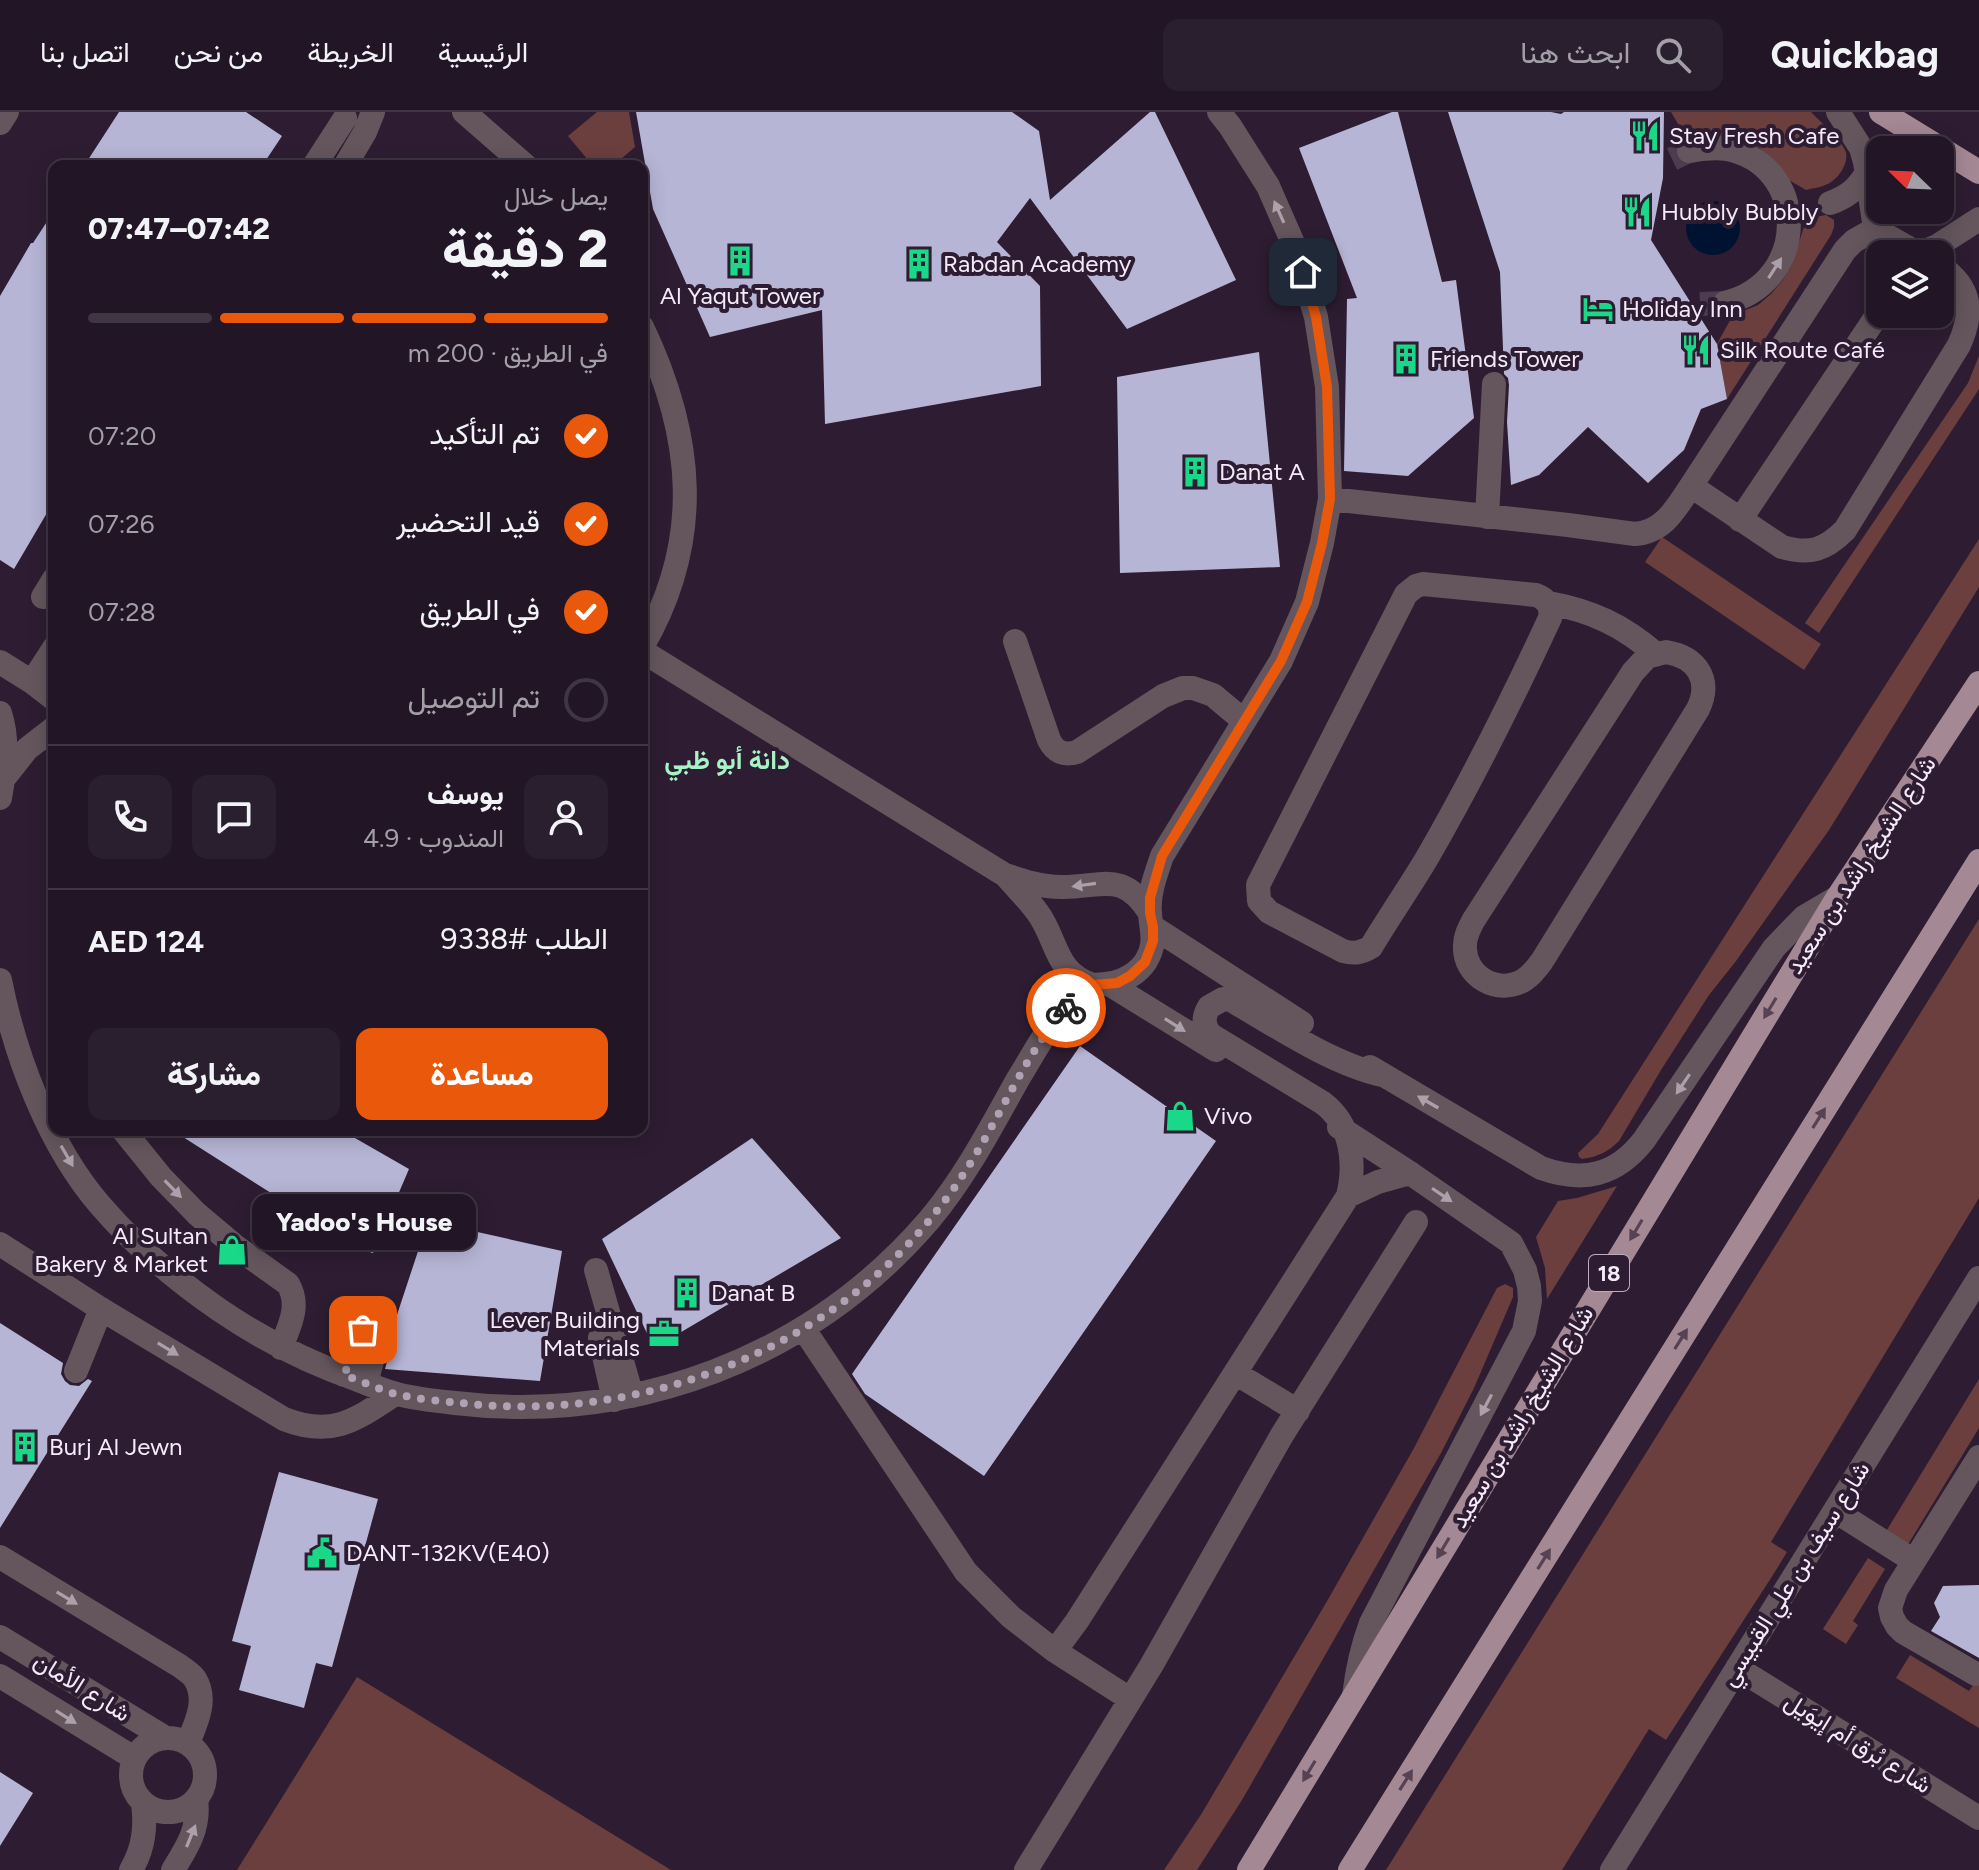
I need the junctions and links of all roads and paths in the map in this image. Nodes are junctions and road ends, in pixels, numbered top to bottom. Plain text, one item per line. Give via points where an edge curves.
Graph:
1 (7, 112) edge
2 (1219, 112) edge
3 (1838, 112) edge
4 (1881, 112) edge
5 (466, 113) edge
6 (354, 118) edge
7 (0, 123) edge
8 (1689, 151) tunnel mouth
9 (319, 160) edge
10 (346, 160) edge
11 (519, 160) edge
12 (1979, 172) edge
13 (1866, 174) joint
14 (1866, 218) edge
15 (1979, 219) edge
16 (1874, 225) joint
17 (1897, 240) edge
18 (1947, 240) edge
19 (1954, 277) edge
20 (1725, 303) tunnel mouth
21 (1869, 328) edge
22 (648, 343) edge
23 (1494, 384) dead end
24 (1691, 486) junction
25 (1330, 499) junction
26 (1487, 517) junction
27 (1740, 520) junction
28 (1549, 603) junction
29 (648, 636) edge
30 (1015, 641) dead end
31 (648, 653) edge
32 (1656, 654) junction
33 (48, 657) edge
34 (0, 662) edge
35 (32, 682) junction
36 (1979, 683) edge
37 (48, 694) edge
38 (0, 713) edge
39 (1244, 721) junction
40 (48, 733) edge
41 (2, 788) edge
42 (1979, 861) edge
43 (1005, 875) junction
44 (1838, 897) junction
45 (1151, 920) junction
46 (0, 980) edge
47 (1101, 984) junction
48 (9, 1056) edge
49 (1382, 1075) junction
50 (48, 1117) edge
51 (1344, 1130) junction
52 (57, 1136) edge
53 (132, 1136) edge
54 (1410, 1173) junction
55 (1348, 1196) junction
56 (1416, 1222) dead end
57 (0, 1244) edge
58 (591, 1274) dead end
59 (1979, 1280) edge
60 (101, 1309) junction
61 (803, 1328) junction
62 (371, 1334) dead end
63 (281, 1348) junction
64 (76, 1371) dead end
65 (1235, 1373) junction
66 (355, 1379) junction
67 (395, 1394) junction
68 (623, 1398) junction
69 (1298, 1411) junction
70 (1979, 1457) edge
71 (1835, 1511) junction
72 (0, 1557) edge
73 (1914, 1561) junction
74 (0, 1637) edge
75 (1055, 1651) junction
76 (1737, 1668) junction
77 (1976, 1674) dead end
78 (0, 1676) edge
79 (1354, 1696) junction
80 (1130, 1699) junction
81 (164, 1737) junction
82 (188, 1743) junction
83 (134, 1758) junction
84 (196, 1799) junction
85 (143, 1803) junction
86 (1979, 1818) edge
87 (131, 1870) edge
88 (173, 1870) edge
89 (1026, 1870) edge
90 (1249, 1870) edge
91 (1350, 1870) edge
92 (1612, 1870) edge

1 - 7 street
25 -> 2 street via 1327,387 1316,317 1296,250 1268,186
3 - 13 street via 1861,148
4 - 12 main road
5 - 11 street
6 - 9 street
6 - 10 street
20 -> 8 street via 1749,295 1776,269 1787,246 1788,209 1771,175 1746,156 1728,149
13 - 14 street via 1855,189 1830,203
15 - 18 street
16 - 17 street
16 - 24 street via 1845,250
19 - 27 street via 1968,308 1967,328 1845,530 1817,550 1799,552
21 - 27 street
22 - 29 street via 678,422 685,486 675,566
23 - 26 street
24 - 26 street via 1665,523 1646,534
24 - 27 street
25 - 26 street
25 - 39 street via 1307,602 1281,661
28 - 28 street via 1550,618 1477,769 1371,947 1343,951 1263,907 1257,893 1261,878 1406,594 1423,584 1536,595
28 - 32 street via 1593,613
30 - 39 street via 1057,751 1077,752 1183,688 1213,695
31 - 43 street
32 - 32 street via 1633,672 1467,932 1471,968 1489,984 1514,985 1534,971 1698,709 1703,690 1693,663 1675,653
33 - 35 street
34 - 35 street
35 - 37 street
36 - 44 main road, شارع الشيخ راشد بن سعيد / 18
38 - 41 street via 6,742
39 - 45 street via 1162,856
40 - 41 street via 27,749
91 -> 42 main road
45 -> 43 street via 1142,901 1118,885 1048,886
43 - 47 street via 1036,910 1065,967 1082,981
44 -> 49 street via 1804,917 1774,948 1636,1151 1613,1168 1587,1176 1541,1168
44 -> 79 main road, شارع الشيخ راشد بن سعيد / 18
45 - 47 street via 1153,941 1145,962 1117,983
45 - 49 street
46 - 48 street
47 -> 51 street
47 - 61 street via 1077,995 1053,1023 964,1173 930,1218 892,1260
48 - 50 street
49 - 51 street via 1340,1061 1231,1000 1209,1007 1204,1021 1211,1035 1323,1103
51 - 54 street
51 - 55 street via 1352,1162
52 -> 63 street via 97,1202 128,1236 202,1297
53 -> 63 street via 197,1214 288,1284 294,1310
54 - 55 street
54 -> 79 street via 1511,1243 1529,1286 1529,1316 1371,1623
55 - 65 street
56 - 69 street
57 - 60 street
58 - 68 street
59 - 71 street, شارع سيف بن علي القبيسي
60 - 64 street
60 -> 67 street via 297,1424 338,1426
61 - 68 street via 723,1368
61 - 75 street via 966,1572
62 - 66 street
63 - 66 street
65 - 69 street
65 - 75 street
66 - 67 street
67 - 68 street via 489,1407
69 - 80 street
70 - 73 street
71 - 73 street
71 - 76 street, شارع سيف بن علي القبيسي
72 -> 82 street via 194,1678 202,1696
73 - 77 street via 1893,1598 1892,1617 1903,1632
74 - 81 street, شارع الأمان
75 - 80 street
76 - 86 street, شارع بُرق أم إيوَيل
76 - 92 street, شارع سيف بن علي القبيسي
78 -> 83 street, شارع الأمان
79 -> 90 main road, شارع الشيخ راشد بن سعيد / 18
80 - 89 street
81 - 82 street
81 - 83 street via 141,1748
82 - 84 street via 205,1775
83 - 85 street via 131,1782
84 - 85 street via 165,1812
88 -> 84 street via 197,1824
85 - 87 street via 143,1841

